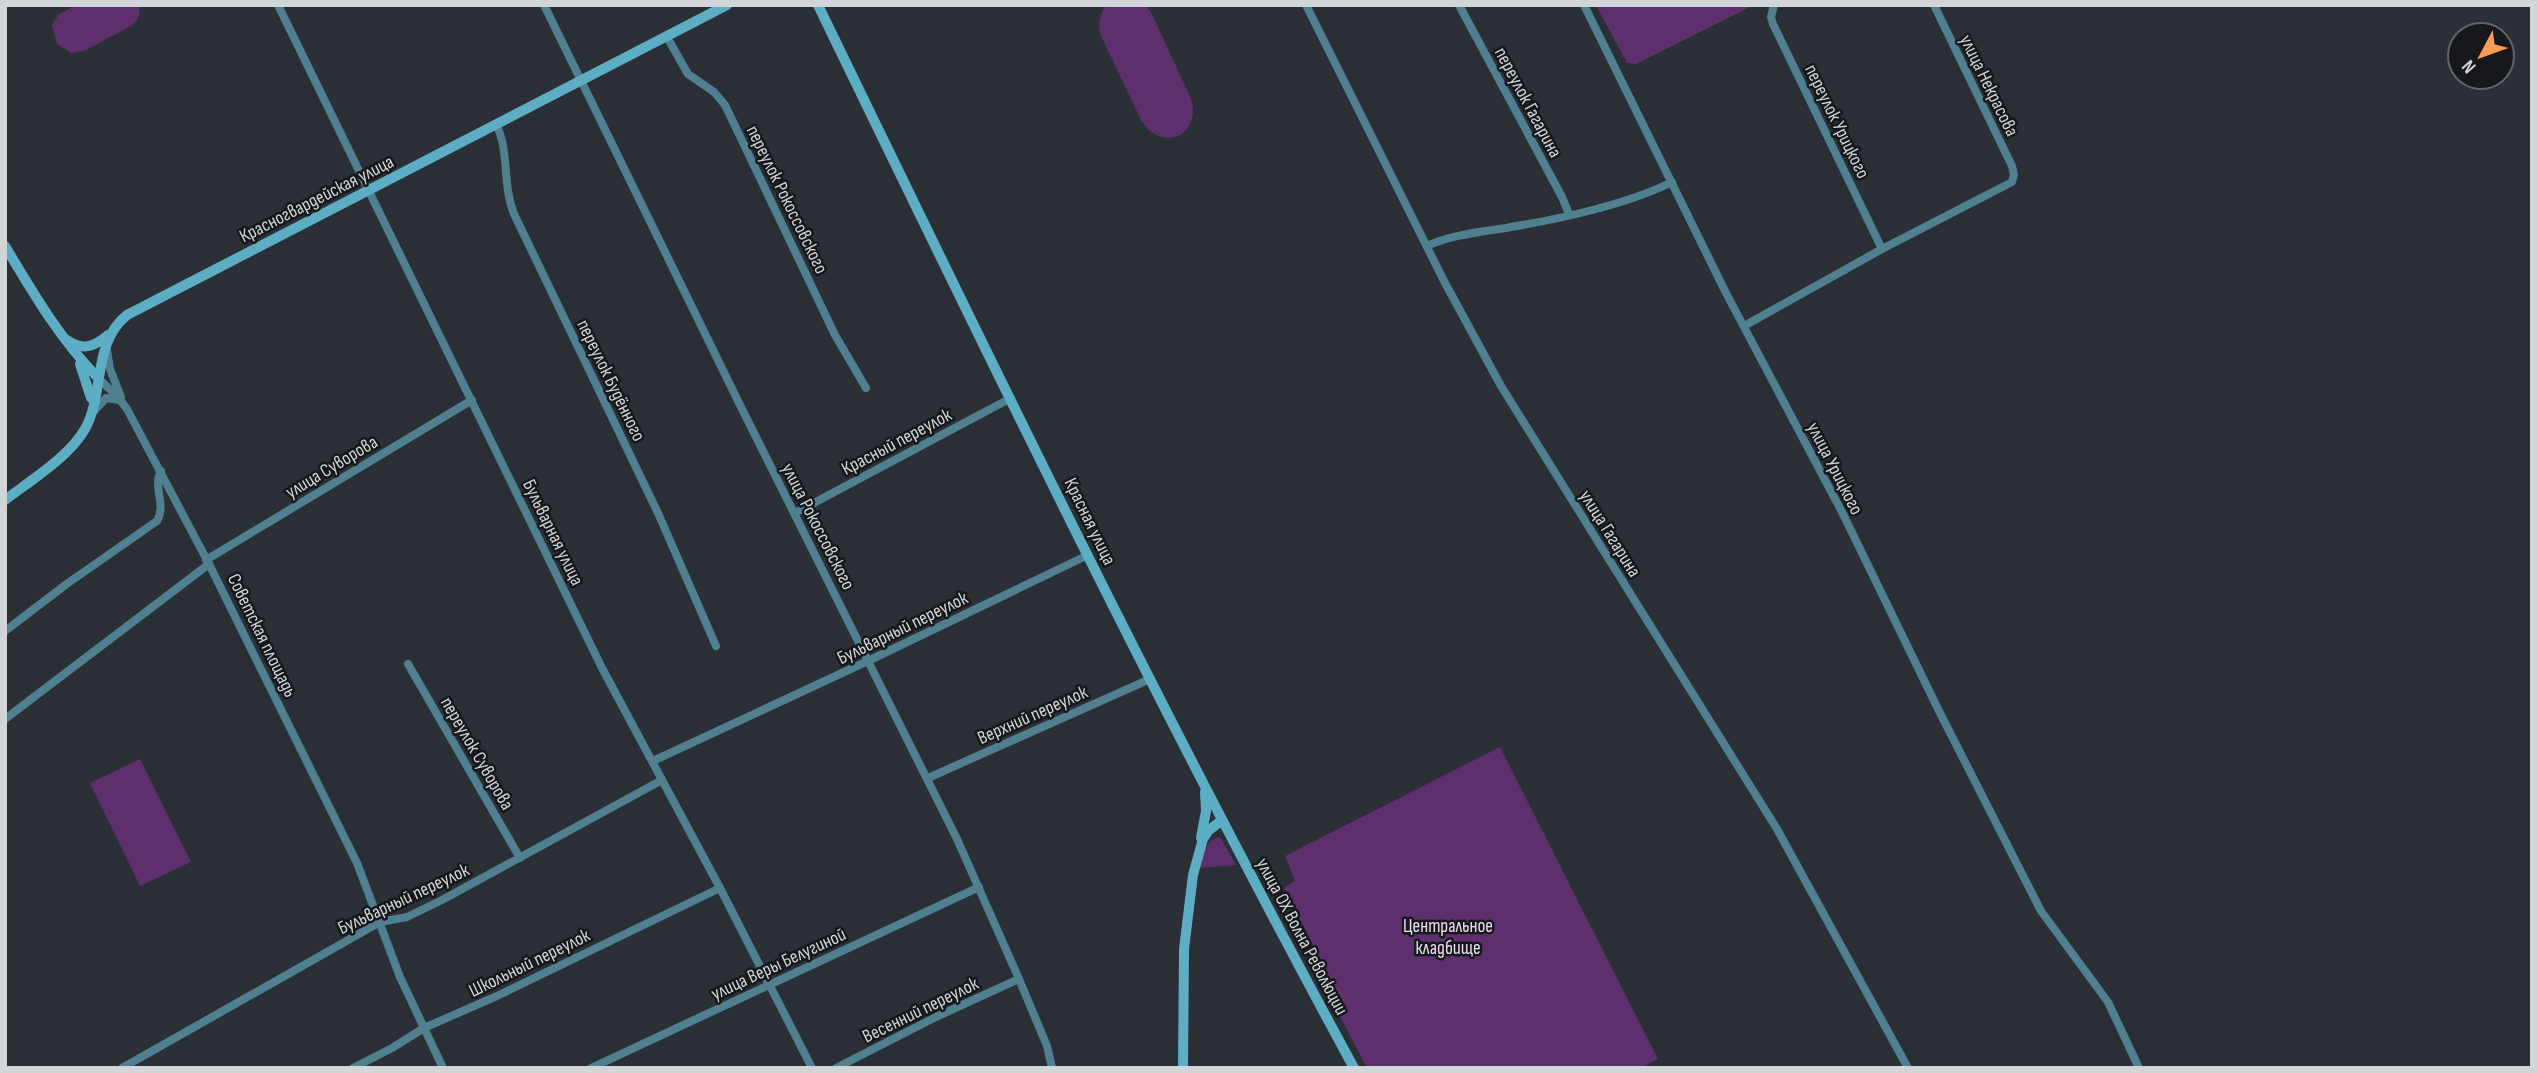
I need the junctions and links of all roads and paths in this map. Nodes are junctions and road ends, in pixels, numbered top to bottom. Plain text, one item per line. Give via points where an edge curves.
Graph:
1 (278, 5) edge
2 (544, 5) edge
3 (727, 5) edge
4 (818, 5) edge
5 (1306, 5) edge
6 (1459, 5) edge
7 (1584, 5) edge
8 (1774, 5) edge
9 (1934, 5) edge
10 (667, 37) junction
11 (582, 81) junction
12 (496, 124) junction
13 (1672, 182) junction
14 (368, 191) junction
15 (1569, 214) junction
16 (5, 246) edge
17 (1427, 246) junction
18 (1882, 249) junction
19 (1744, 326) junction
20 (112, 330) junction
21 (57, 331) junction
22 (107, 341) junction
23 (71, 349) junction
24 (98, 378) junction
25 (866, 388) dead end
26 (1011, 398) junction
27 (472, 400) junction
28 (125, 405) junction
29 (90, 419) junction
30 (161, 471) junction
31 (5, 500) edge
32 (795, 513) junction
33 (1088, 555) junction
34 (208, 562) junction
35 (5, 631) edge
36 (716, 646) dead end
37 (870, 660) junction
38 (408, 664) dead end
39 (1150, 679) junction
40 (5, 719) edge
41 (653, 761) junction
42 (928, 778) junction
43 (662, 780) junction
44 (1204, 785) junction
45 (1222, 820) junction
46 (1198, 852) junction
47 (520, 858) junction
48 (979, 887) junction
49 (720, 888) junction
50 (380, 922) junction
51 (1019, 979) junction
52 (770, 984) junction
53 (424, 1028) junction
54 (122, 1068) edge
55 (353, 1068) edge
56 (443, 1068) edge
57 (591, 1068) edge
58 (812, 1068) edge
59 (836, 1068) edge
60 (1052, 1068) edge
61 (1183, 1068) edge
62 (1354, 1068) edge
63 (1908, 1068) edge
64 (2140, 1068) edge

1 - 14 street, Бульварная улица
2 - 11 street, улица Рокоссовского
3 - 10 main road, Красногвардейская улица
4 - 26 main road, Красная улица
5 - 17 street, улица Гагарина
6 - 15 street, переулок Гагарина
7 - 13 street, улица Урицкого
8 - 18 street, переулок Урицкого via 1773,24
9 - 18 street, улица Некрасова via 2012,166 2014,179
10 - 11 main road, Красногвардейская улица
10 - 25 street, переулок Рокоссовского via 688,74 725,105 835,335
11 - 12 main road, Красногвардейская улица
11 - 32 street, улица Рокоссовского
12 - 14 main road, Красногвардейская улица
12 - 36 street, переулок Будённого via 506,192 514,214 658,513
13 - 15 street via 1646,194
13 - 19 street, улица Урицкого
14 - 20 main road, Красногвардейская улица via 134,311
14 - 27 street, Бульварная улица
15 - 17 street via 1446,238
16 - 21 main road, Советская площадь
17 - 63 street, улица Гагарина via 1520,418 1777,829
18 - 19 street
19 - 64 street, улица Урицкого via 2041,911 2108,1002
20 - 21 main road via 96,344 83,347 73,345
20 - 22 main road, Красногвардейская улица
21 - 23 main road, Советская площадь
22 - 24 main road, Красногвардейская улица
22 - 28 street via 110,369
23 - 24 main road, Советская площадь
23 - 29 main road via 89,387
24 - 28 street, Советская площадь
24 - 29 main road, Красногвардейская улица
26 - 32 street, Красный переулок
26 - 33 main road, Красная улица
27 - 34 street, улица Суворова
27 - 41 street, Бульварная улица via 602,668
28 - 29 street via 114,397 106,398
28 - 30 street, Советская площадь
29 - 31 main road, Красногвардейская улица via 65,452
30 - 34 street, Советская площадь
30 - 35 street via 157,521
32 - 37 street, улица Рокоссовского
33 - 37 street, Бульварный переулок
33 - 39 main road, Красная улица
34 - 40 street, улица Суворова
34 - 50 street, Советская площадь via 356,863
37 - 41 street, Бульварный переулок
37 - 42 street, улица Рокоссовского
38 - 47 street, переулок Суворова
39 - 42 street, Верхний переулок
39 - 44 main road, Красная улица
41 - 43 street, Бульварная улица
42 - 48 street, улица Рокоссовского
43 - 47 street, Бульварный переулок
43 - 49 street, Бульварная улица
44 - 45 main road, Красная улица
44 - 46 main road via 1206,811
45 - 46 main road via 1205,834
45 - 62 main road, улица ОХ Волна Революции
46 - 61 main road via 1184,949
47 - 50 street, Бульварный переулок via 407,917
48 - 51 street, улица Рокоссовского
48 - 52 street, улица Веры Белугиной
49 - 52 street, Бульварная улица
49 - 53 street, Школьный переулок
50 - 53 street, Советская площадь
50 - 54 street, Бульварный переулок
51 - 59 street, Весенний переулок
51 - 60 street, улица Рокоссовского
52 - 57 street, улица Веры Белугиной
52 - 58 street, Бульварная улица
53 - 55 street, Школьный переулок
53 - 56 street, Советская площадь

